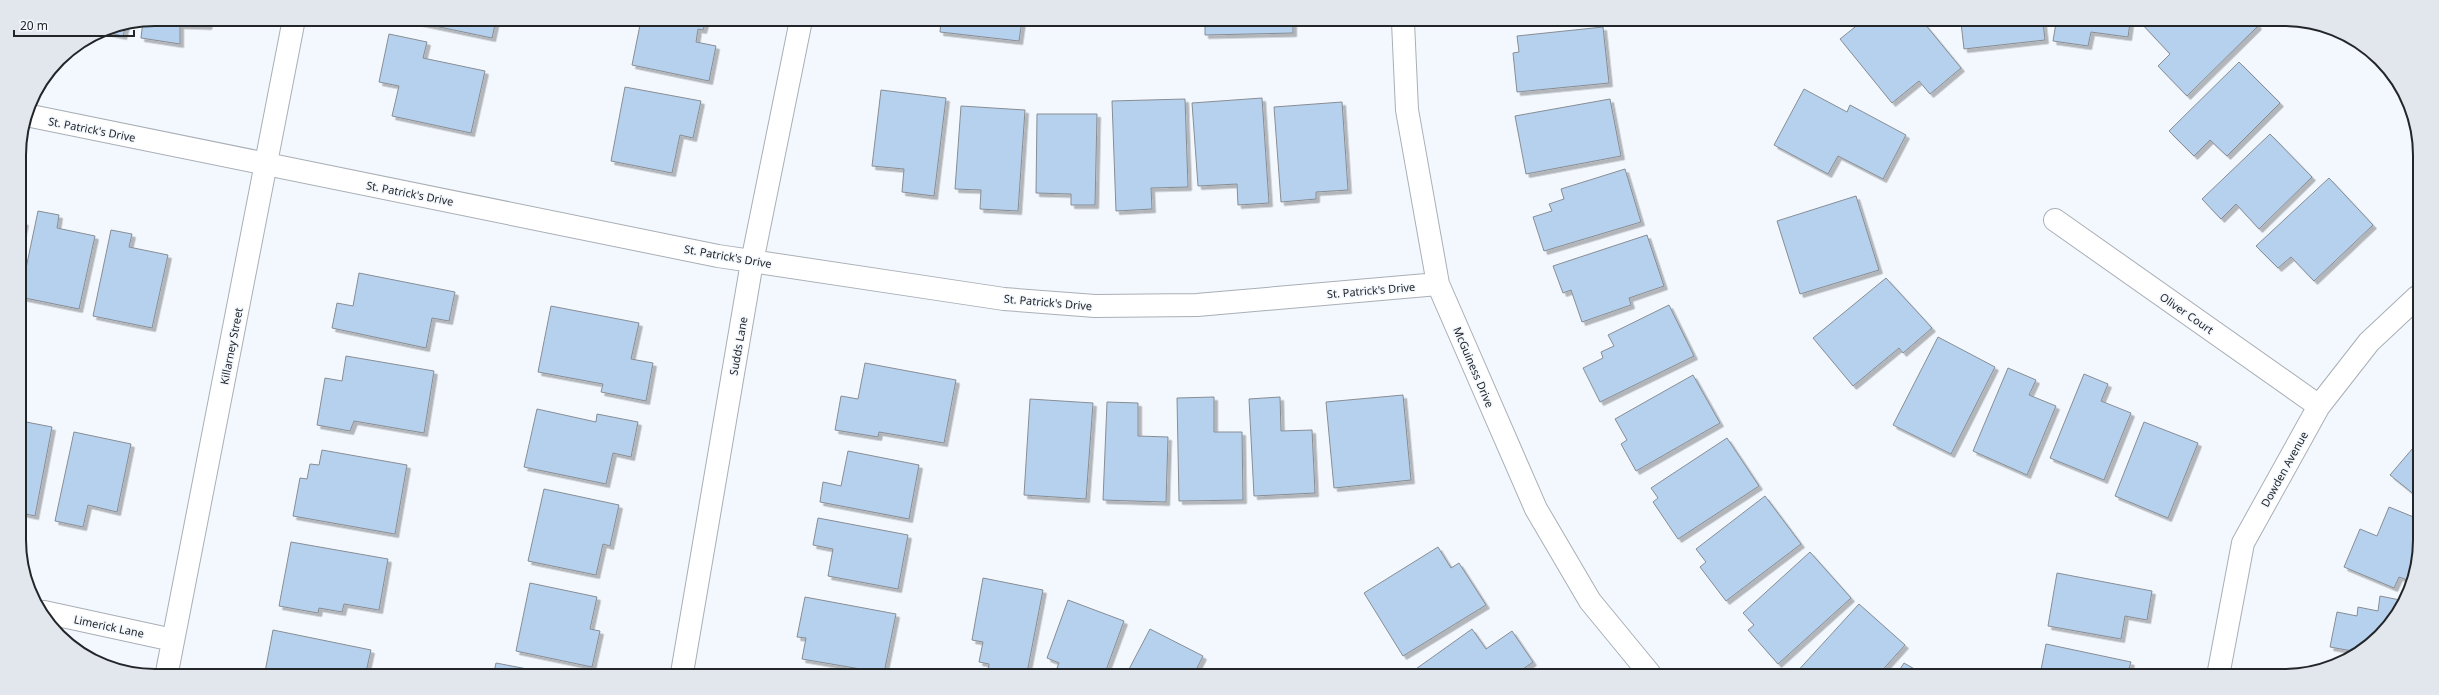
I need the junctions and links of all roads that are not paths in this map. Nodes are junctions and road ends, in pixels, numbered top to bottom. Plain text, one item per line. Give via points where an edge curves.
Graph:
1 (293, 26) edge
2 (800, 26) edge
3 (1403, 26) edge
4 (32, 116) edge
5 (267, 164) junction
6 (2055, 220) dead end
7 (752, 262) junction
8 (1438, 284) junction
9 (2413, 301) edge
10 (2319, 406) junction
11 (49, 613) edge
12 (173, 640) junction
13 (168, 669) edge
14 (683, 669) edge
15 (1646, 669) edge
16 (2219, 669) edge

1 - 5 street, Killarney Street
2 - 7 street, Sudds Lane
3 - 8 street, McGuiness Drive via 1407,110
4 - 5 street, St. Patrick's Drive
5 - 7 street, St. Patrick's Drive
5 - 12 street, Killarney Street
6 - 10 street, Oliver Court
7 - 8 street, St. Patrick's Drive via 1004,299 1095,306 1197,305
7 - 14 street, Sudds Lane
8 - 15 street, McGuiness Drive via 1536,509 1590,601
9 - 10 street, Dowden Avenue via 2369,342
10 - 16 street, Dowden Avenue via 2243,543
11 - 12 street, Limerick Lane
12 - 13 street, Killarney Street

